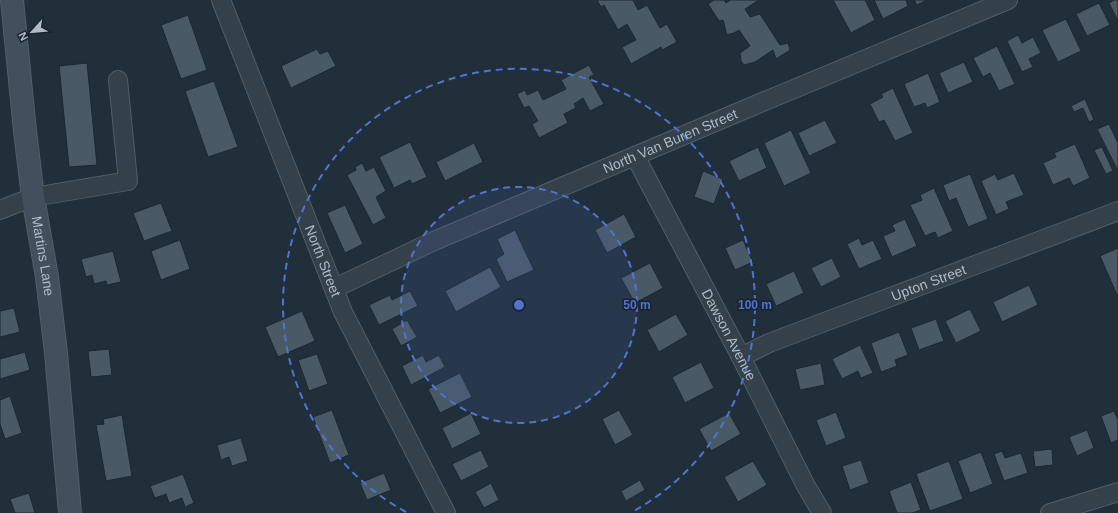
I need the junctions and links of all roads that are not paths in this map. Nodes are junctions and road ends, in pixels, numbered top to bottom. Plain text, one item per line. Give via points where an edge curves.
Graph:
1 (12, 0) edge
2 (221, 0) edge
3 (1008, 0) edge
4 (118, 80) dead end
5 (635, 156) junction
6 (33, 197) junction
7 (0, 210) edge
8 (1118, 211) edge
9 (335, 288) junction
10 (741, 357) junction
11 (1118, 492) edge
12 (70, 513) edge
13 (446, 513) edge
14 (822, 513) edge
15 (1050, 513) edge

1 - 6 street, Martins Lane
2 - 9 street, North Street
3 - 5 street, North Van Buren Street
4 - 6 street via 128,181
5 - 9 street, North Van Buren Street via 434,241
5 - 10 street, Dawson Avenue
6 - 7 street
6 - 12 street, Martins Lane via 47,277 56,353
8 - 10 street, Upton Street via 776,340
9 - 13 street, North Street via 344,312
10 - 14 street, Dawson Avenue
11 - 15 street

